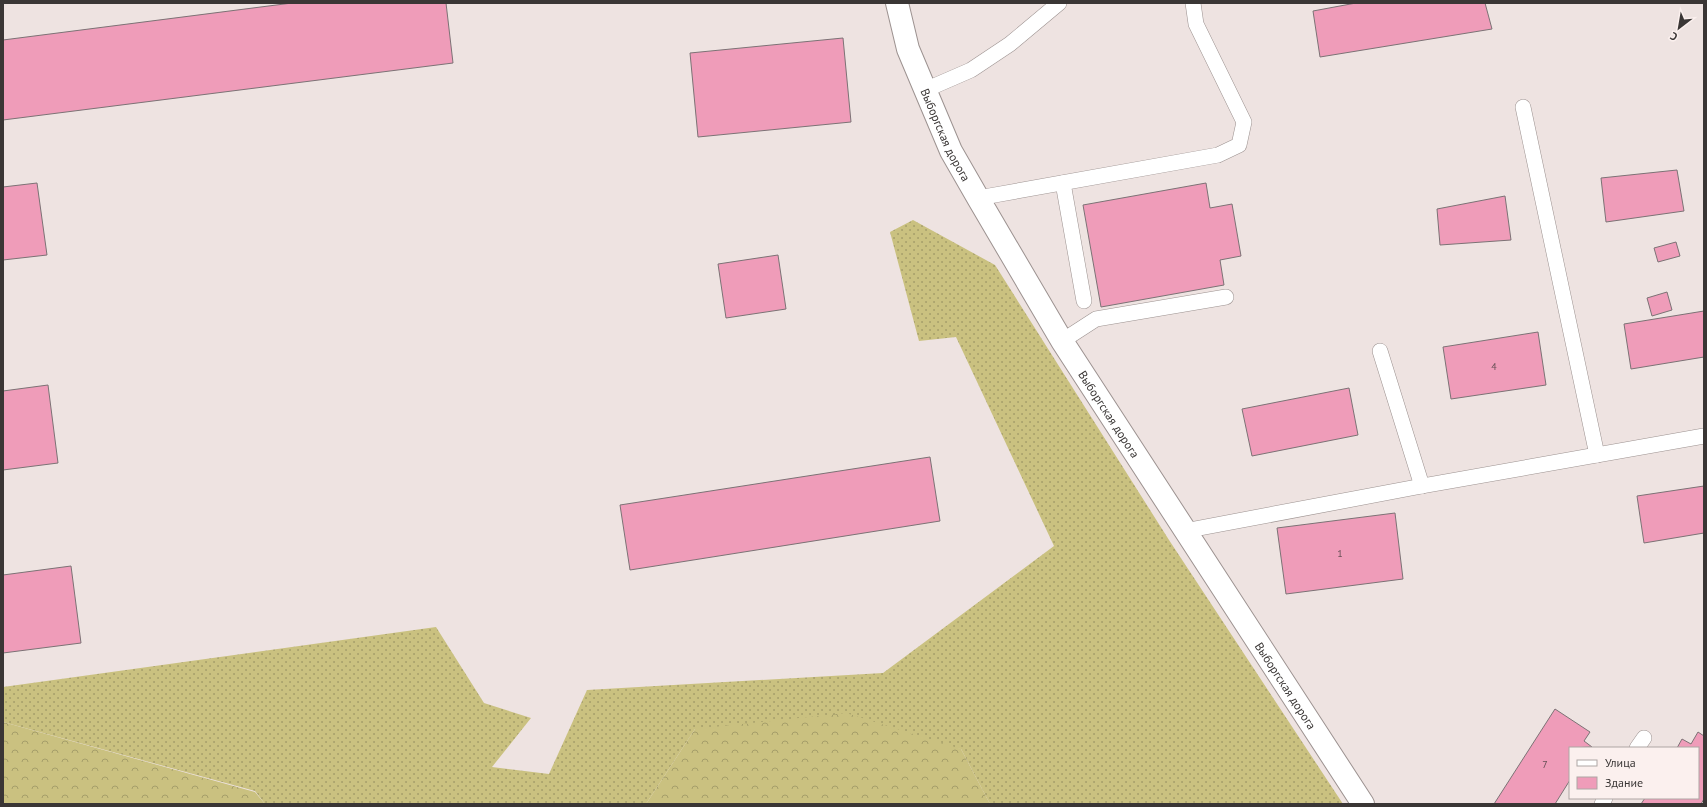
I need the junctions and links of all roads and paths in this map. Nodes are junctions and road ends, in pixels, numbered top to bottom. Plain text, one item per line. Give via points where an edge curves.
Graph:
1 (897, 3) edge
2 (1058, 3) edge
3 (1193, 3) edge
4 (925, 90) junction
5 (1523, 107) dead end
6 (1063, 183) junction
7 (978, 198) junction
8 (1226, 297) dead end
9 (1084, 301) dead end
10 (1062, 341) junction
11 (1380, 351) dead end
12 (1704, 436) edge
13 (1597, 455) junction
14 (1422, 486) junction
15 (1184, 531) junction
16 (1363, 804) edge

1 - 4 street, Выборгская дорога via 908,49
2 - 4 lane via 1010,44 971,70
3 - 6 lane via 1196,24 1244,122 1240,145 1218,156
4 - 7 street, Выборгская дорога via 951,151
5 - 13 lane
6 - 7 lane
6 - 9 lane
7 - 10 street, Выборгская дорога
8 - 10 lane via 1096,320
10 - 15 street, Выборгская дорога
11 - 14 lane
12 - 13 lane
13 - 14 lane
14 - 15 lane
15 - 16 street, Выборгская дорога

